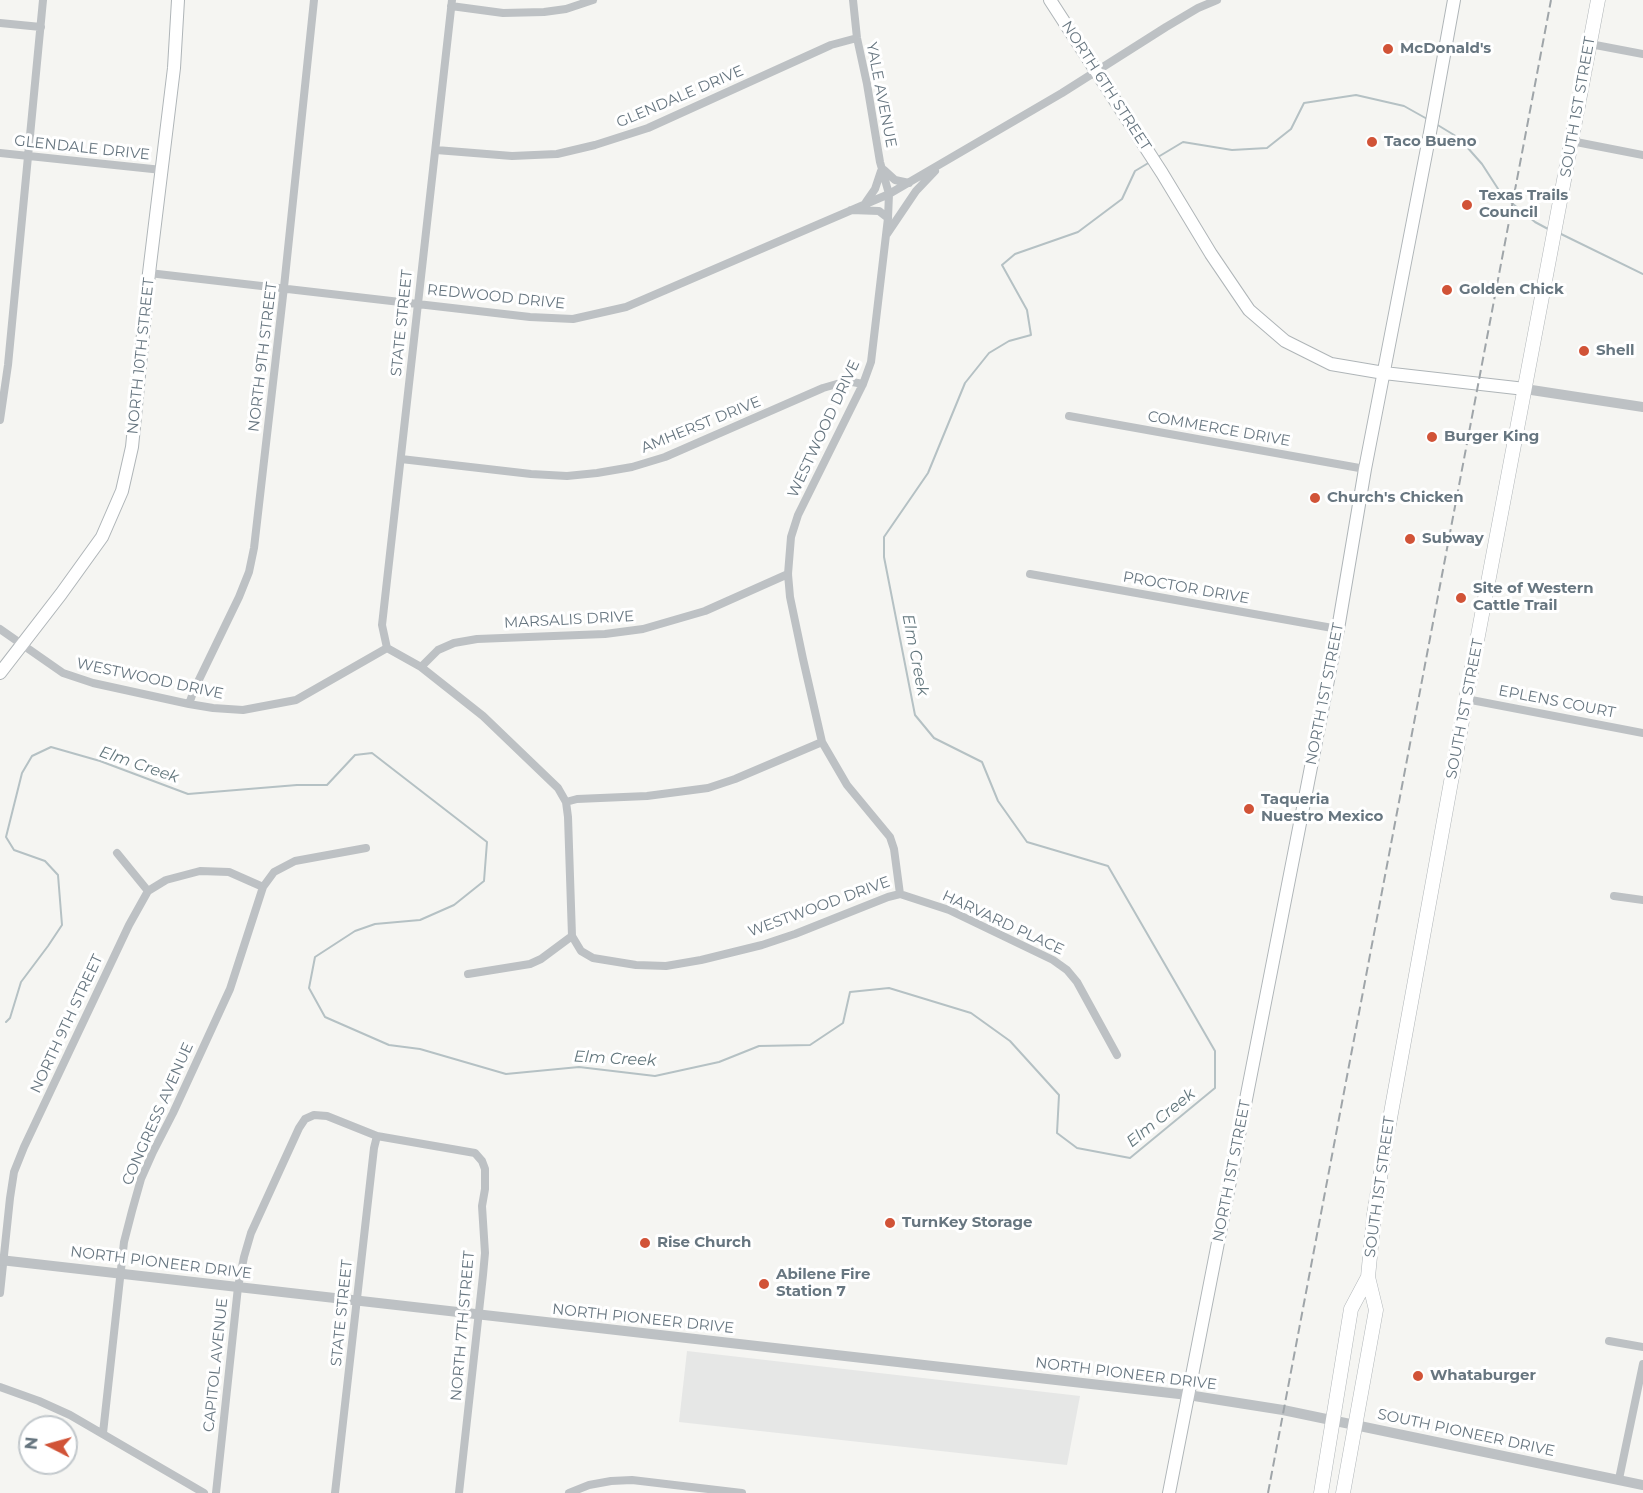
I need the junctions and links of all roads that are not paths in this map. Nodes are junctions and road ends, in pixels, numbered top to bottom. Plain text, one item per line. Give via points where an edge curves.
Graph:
1 (43, 0) edge
2 (178, 0) edge
3 (314, 0) edge
4 (593, 0) edge
5 (853, 0) edge
6 (1050, 0) edge
7 (1217, 0) edge
8 (1454, 0) edge
9 (1598, 0) edge
10 (451, 3) edge
11 (0, 23) edge
12 (41, 27) junction
13 (857, 38) junction
14 (1590, 44) junction
15 (1643, 54) edge
16 (1097, 70) junction
17 (1571, 141) junction
18 (436, 150) junction
19 (0, 153) edge
20 (1643, 155) edge
21 (28, 156) junction
22 (944, 162) junction
23 (881, 167) junction
24 (162, 170) junction
25 (909, 183) junction
26 (889, 194) junction
27 (864, 203) junction
28 (848, 210) junction
29 (888, 218) junction
30 (885, 237) junction
31 (149, 273) junction
32 (285, 287) junction
33 (417, 303) junction
34 (1384, 373) junction
35 (863, 384) junction
36 (1525, 389) junction
37 (1643, 407) edge
38 (1069, 416) dead end
39 (0, 420) edge
40 (401, 459) junction
41 (1365, 469) junction
42 (1030, 573) dead end
43 (788, 574) junction
44 (0, 629) edge
45 (1338, 629) junction
46 (22, 645) junction
47 (387, 648) junction
48 (421, 667) junction
49 (0, 674) edge
50 (1466, 699) junction
51 (189, 704) junction
52 (1643, 733) edge
53 (822, 742) junction
54 (566, 802) junction
55 (366, 848) dead end
56 (117, 853) dead end
57 (263, 887) junction
58 (148, 891) junction
59 (900, 894) junction
60 (1614, 896) dead end
61 (1643, 900) edge
62 (572, 936) junction
63 (468, 974) dead end
64 (1117, 1055) dead end
65 (377, 1136) junction
66 (2, 1260) edge
67 (120, 1274) junction
68 (1368, 1277) junction
69 (238, 1287) junction
70 (0, 1293) edge
71 (357, 1301) junction
72 (480, 1315) junction
73 (1609, 1341) dead end
74 (1643, 1347) edge
75 (1643, 1364) edge
76 (0, 1387) edge
77 (1188, 1395) junction
78 (1283, 1410) joint
79 (1334, 1420) junction
80 (1356, 1425) junction
81 (103, 1433) junction
82 (1619, 1479) junction
83 (1643, 1485) edge
84 (204, 1493) edge
85 (216, 1493) edge
86 (335, 1493) edge
87 (459, 1493) edge
88 (569, 1493) edge
89 (742, 1493) edge
90 (1169, 1493) edge
91 (1321, 1493) edge
92 (1343, 1493) edge

1 - 12 street
2 - 24 main road, NORTH 10TH STREET
3 - 32 street, NORTH 9TH STREET
4 - 10 street via 566,9 503,13
5 - 13 street, YALE AVENUE
6 - 16 main road, NORTH 6TH STREET
7 - 16 street
8 - 34 main road, NORTH 1ST STREET
9 - 14 main road, SOUTH 1ST STREET
10 - 18 street, STATE STREET
11 - 12 street
12 - 21 street
13 - 18 street, GLENDALE DRIVE via 831,45 648,128 596,145 557,154 512,156
13 - 23 street, YALE AVENUE
14 - 15 street
14 - 17 main road, SOUTH 1ST STREET
16 - 22 street
16 - 34 main road, NORTH 6TH STREET via 1249,310 1285,341 1331,364
17 - 20 street
17 - 36 main road, SOUTH 1ST STREET
18 - 33 street, STATE STREET
19 - 21 street, GLENDALE DRIVE
21 - 24 street, GLENDALE DRIVE
21 - 39 street
22 - 25 street
22 - 30 street via 916,190
23 - 25 street via 895,180
23 - 26 street, YALE AVENUE
23 - 27 street via 875,189
24 - 31 main road, NORTH 10TH STREET
25 - 26 street
26 - 27 street, REDWOOD DRIVE
26 - 29 street, WESTWOOD DRIVE
27 - 28 street, REDWOOD DRIVE
28 - 29 street via 873,210
28 - 33 street, REDWOOD DRIVE via 636,303 599,315 573,319 530,317
29 - 30 street, WESTWOOD DRIVE
30 - 35 street, WESTWOOD DRIVE via 871,362
31 - 32 street, REDWOOD DRIVE
31 - 46 main road, NORTH 10TH STREET via 132,447 122,491 102,537
32 - 33 street, REDWOOD DRIVE
32 - 51 street, NORTH 9TH STREET via 249,572
33 - 40 street, STATE STREET
34 - 36 main road, NORTH 6TH STREET
34 - 41 main road, NORTH 1ST STREET
35 - 40 street, AMHERST DRIVE via 847,381 823,388 664,457 597,473 531,474
35 - 43 street, WESTWOOD DRIVE via 798,514 791,537
36 - 37 street
36 - 50 main road, SOUTH 1ST STREET
38 - 41 street, COMMERCE DRIVE
40 - 47 street, STATE STREET via 382,625
41 - 45 main road, NORTH 1ST STREET
42 - 45 street, PROCTOR DRIVE
43 - 48 street, MARSALIS DRIVE via 705,611 643,629 477,639 454,643
43 - 53 street, WESTWOOD DRIVE
44 - 46 street, WESTWOOD DRIVE
45 - 77 main road, NORTH 1ST STREET
46 - 49 main road, NORTH 10TH STREET
46 - 51 street, WESTWOOD DRIVE via 63,673
47 - 48 street
47 - 51 street, WESTWOOD DRIVE via 296,700 243,710
48 - 54 street via 483,716 558,788
50 - 52 street, EPLENS COURT
50 - 68 main road, SOUTH 1ST STREET via 1387,1135
53 - 54 street via 708,788
53 - 59 street, WESTWOOD DRIVE via 847,785 890,837
54 - 62 street
55 - 57 street via 295,861 274,872
56 - 58 street
57 - 58 street via 229,872 200,871 166,880
57 - 67 street, CONGRESS AVENUE via 230,989 141,1179 124,1242
58 - 66 street, NORTH 9TH STREET via 14,1172
59 - 62 street, WESTWOOD DRIVE via 762,945 666,966 593,958 581,951
59 - 64 street, HARVARD PLACE via 949,910 1067,970
60 - 61 street
62 - 63 street via 530,964
65 - 69 street, CAPITOL AVENUE via 327,1116 305,1119 251,1233
65 - 71 street, STATE STREET
65 - 72 street, NORTH 7TH STREET via 475,1153 482,1161 485,1253
66 - 67 street, NORTH PIONEER DRIVE
66 - 70 street, NORTH 9TH STREET
67 - 69 street, NORTH PIONEER DRIVE
67 - 81 street, CONGRESS AVENUE
68 - 79 main road, SOUTH 1ST STREET via 1350,1309
68 - 80 main road, SOUTH 1ST STREET via 1376,1310
69 - 71 street, NORTH PIONEER DRIVE
69 - 85 street, CAPITOL AVENUE
71 - 72 street, NORTH PIONEER DRIVE
71 - 86 street, STATE STREET
72 - 77 street, NORTH PIONEER DRIVE
72 - 87 street, NORTH 7TH STREET
73 - 74 street
75 - 82 street
76 - 81 street via 39,1401
77 - 78 street, NORTH PIONEER DRIVE
77 - 90 main road, NORTH 1ST STREET
78 - 79 street, SOUTH PIONEER DRIVE
79 - 80 street, SOUTH PIONEER DRIVE
79 - 91 main road, SOUTH 1ST STREET
80 - 82 street, SOUTH PIONEER DRIVE
80 - 92 main road, SOUTH 1ST STREET
81 - 84 street
82 - 83 street, SOUTH PIONEER DRIVE
88 - 89 street via 611,1480 632,1480

